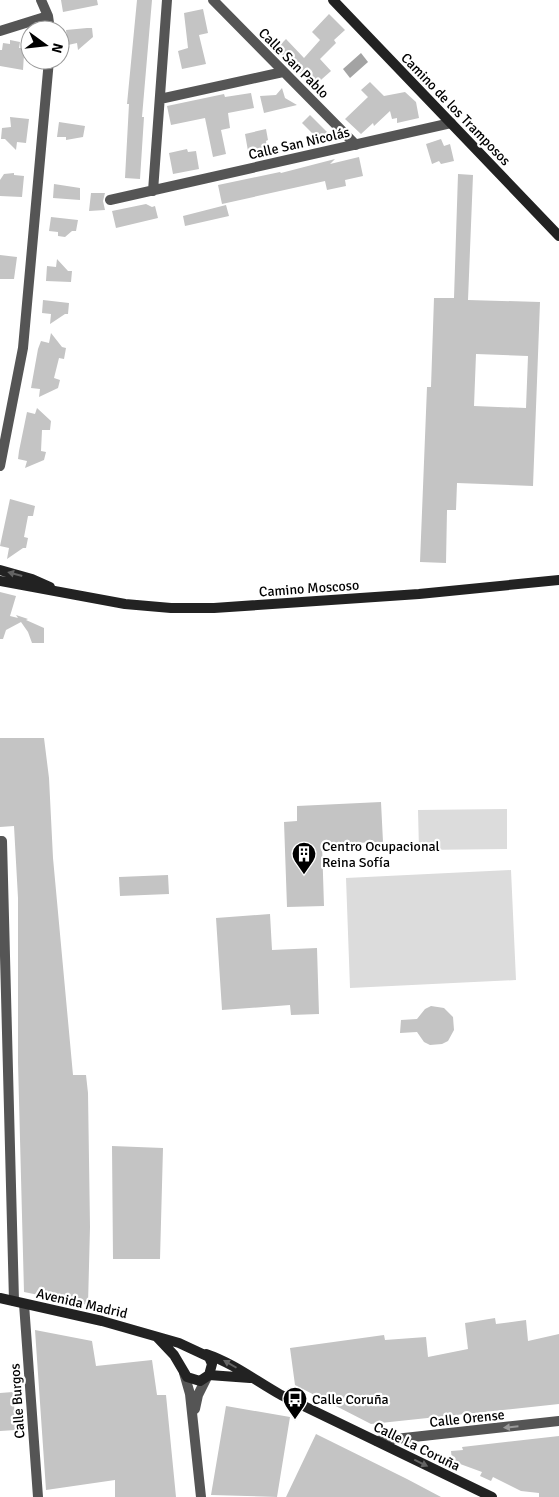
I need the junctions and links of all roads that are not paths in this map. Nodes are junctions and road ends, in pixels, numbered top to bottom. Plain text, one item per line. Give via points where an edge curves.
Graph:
1 (40, 0) edge
2 (167, 0) edge
3 (213, 0) edge
4 (333, 0) edge
5 (48, 16) junction
6 (49, 20) edge
7 (0, 31) edge
8 (48, 70) edge
9 (283, 72) junction
10 (160, 99) junction
11 (450, 123) junction
12 (356, 145) junction
13 (153, 190) junction
14 (110, 200) dead end
15 (559, 236) edge
16 (0, 466) edge
17 (0, 570) edge
18 (559, 580) edge
19 (0, 581) edge
20 (62, 592) junction
21 (0, 841) edge
22 (5, 1074) edge
23 (0, 1298) edge
24 (19, 1303) junction
25 (157, 1337) junction
26 (203, 1353) junction
27 (183, 1371) junction
28 (208, 1376) junction
29 (251, 1378) junction
30 (193, 1420) junction
31 (559, 1421) edge
32 (377, 1441) junction
33 (38, 1497) edge
34 (201, 1497) edge
35 (492, 1497) edge

1 - 5 street
2 - 10 street
3 - 9 street, Calle San Pablo
4 - 11 street, Camino de los Tramposos
5 - 6 street
5 - 7 street
8 - 16 street via 23,348
9 - 10 street
9 - 12 street, Calle San Pablo
10 - 13 street
11 - 12 street, Calle San Nicolás
11 - 15 street, Camino de los Tramposos
12 - 13 street, Calle San Nicolás
13 - 14 street, Calle San Nicolás
20 -> 17 street, Camino Moscoso
18 - 20 street, Camino Moscoso via 214,608 131,604
19 - 20 street, Camino Moscoso
21 - 22 street, Calle Burgos
22 - 24 street, Calle Burgos
23 - 24 street, Avenida Madrid
24 - 25 street, Avenida Madrid
24 - 33 street, Calle Burgos
25 - 26 street, Avenida Madrid
25 - 27 street via 174,1355
26 - 27 street via 191,1352 186,1356
26 - 28 street via 212,1364
29 -> 26 street, Calle La Coruña via 228,1361
27 - 28 street via 196,1381
27 - 30 street
28 - 29 street, Calle La Coruña
28 - 30 street via 198,1395
29 - 32 street, Calle La Coruña
30 - 34 street
31 -> 32 street, Calle Orense
32 -> 35 street, Calle La Coruña

